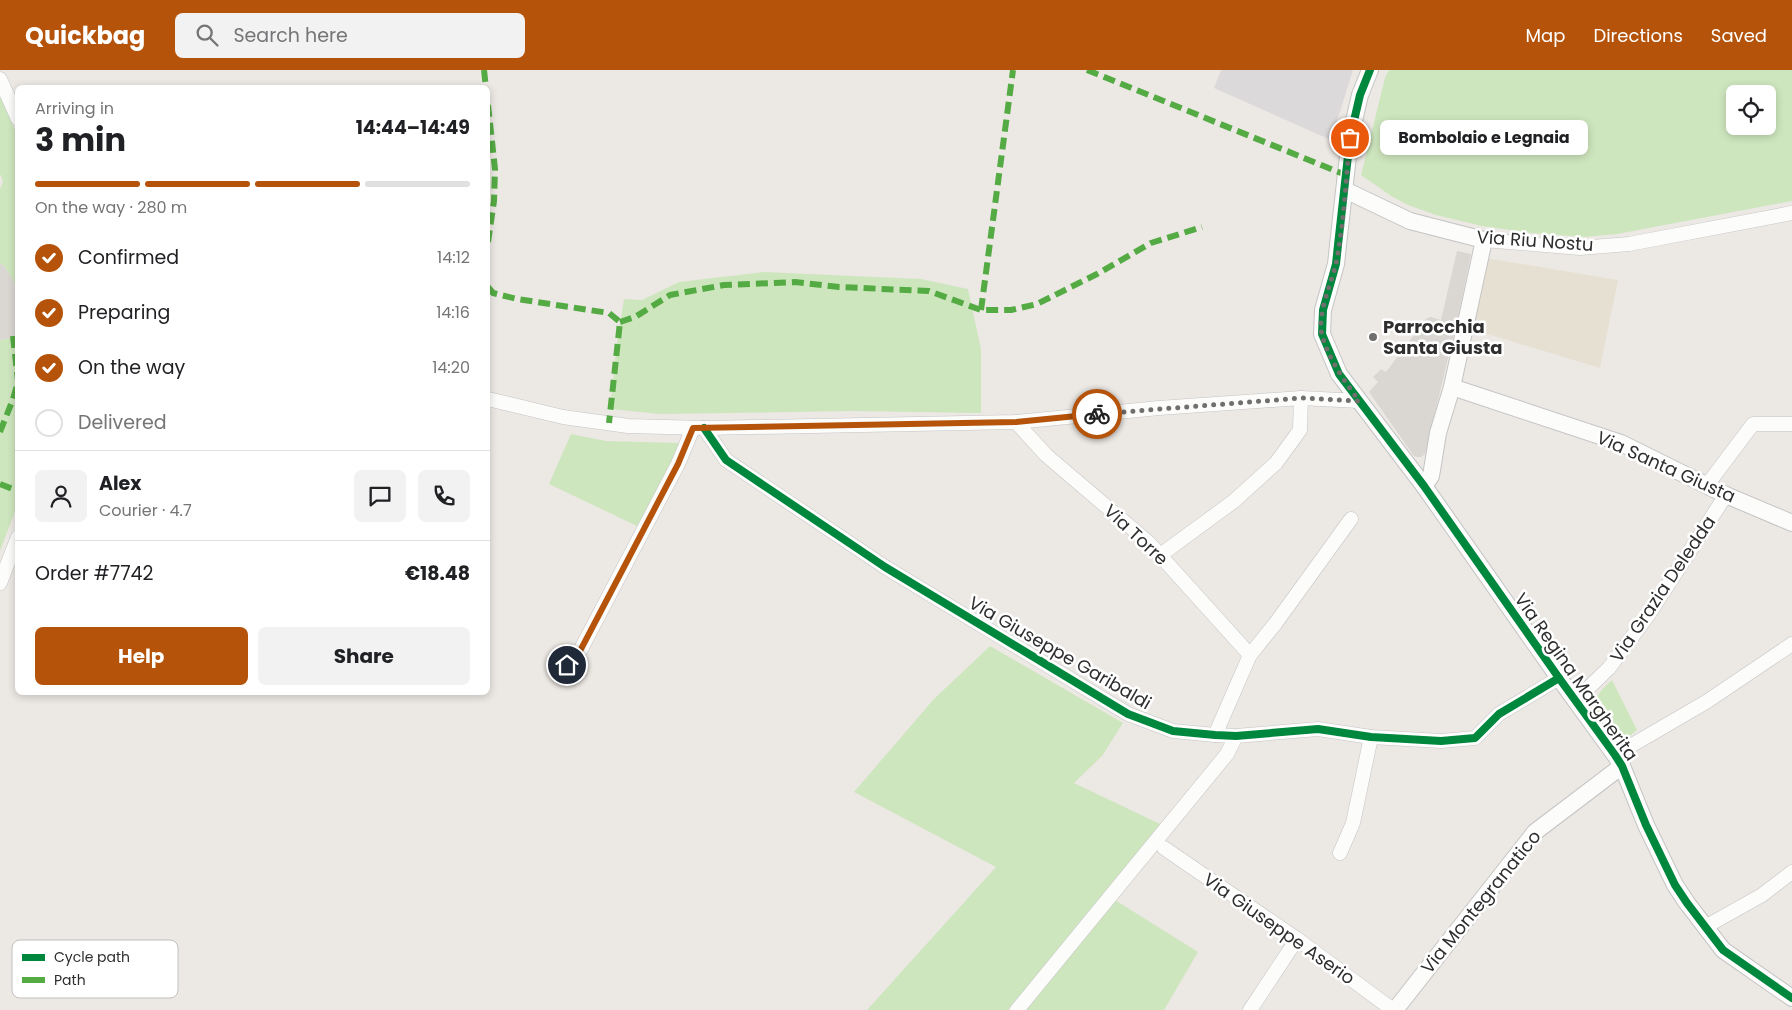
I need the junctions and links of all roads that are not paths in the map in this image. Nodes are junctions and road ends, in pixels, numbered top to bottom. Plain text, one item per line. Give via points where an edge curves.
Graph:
1 (1370, 70) edge
2 (0, 79) edge
3 (15, 112) edge
4 (1345, 190) junction
5 (1792, 213) edge
6 (1484, 240) junction
7 (1452, 387) junction
8 (1301, 398) junction
9 (490, 399) edge
10 (1359, 401) junction
11 (1016, 422) junction
12 (1792, 424) edge
13 (699, 428) junction
14 (1707, 485) junction
15 (1424, 486) junction
16 (1726, 495) junction
17 (1351, 519) dead end
18 (1792, 523) edge
19 (15, 545) edge
20 (1159, 556) junction
21 (0, 583) edge
22 (1792, 644) edge
23 (1250, 655) junction
24 (567, 665) dead end
25 (1559, 678) junction
26 (1575, 701) junction
27 (1215, 735) junction
28 (1236, 736) junction
29 (1372, 737) junction
30 (1619, 761) junction
31 (1164, 848) dead end
32 (1340, 853) dead end
33 (1792, 872) edge
34 (1704, 927) junction
35 (1296, 939) junction
36 (1792, 998) edge
37 (1397, 1009) edge
38 (1017, 1010) edge
39 (1250, 1010) edge

1 - 4 street, Via Regina Margherita via 1360,95 1350,138
2 - 3 street
4 - 6 street, Via Riu Nostu via 1410,221
4 - 10 street, Via Regina Margherita via 1336,264 1323,310 1322,334 1339,374
5 - 6 street, Via Riu Nostu via 1629,244 1580,248
6 - 7 street
7 - 14 street, Via Santa Giusta via 1621,443
7 - 15 street via 1438,433 1431,476
8 - 10 street
8 - 11 street
8 - 20 street via 1300,430 1276,463 1234,501
9 - 13 street via 563,417 609,424
10 - 15 street, Via Regina Margherita
11 - 13 street
11 - 20 street, Via Torre via 1046,454 1148,542
12 - 14 street via 1753,424
13 - 24 street via 580,651
13 - 27 street, Via Giuseppe Garibaldi via 726,460 885,567 1080,686 1128,714 1173,731
14 - 16 street, Via Santa Giusta
15 - 25 street, Via Regina Margherita
16 - 18 street, Via Santa Giusta
16 - 26 street, Via Grazia Deledda via 1649,614 1609,668
17 - 23 street
19 - 21 street
20 - 23 street, Via Torre
22 - 30 street, Via Montegranatico
23 - 27 street
25 - 26 street, Via Regina Margherita
25 - 29 street, Via Giuseppe Garibaldi via 1499,714 1475,738 1441,741
26 - 30 street, Via Regina Margherita
27 - 28 street, Via Giuseppe Garibaldi
28 - 29 street, Via Giuseppe Garibaldi via 1318,729
28 - 38 street via 1226,754
29 - 32 street via 1353,823
30 - 34 street, Via Regina Margherita via 1675,885
30 - 37 street, Via Montegranatico via 1535,832
31 - 35 street, Via Giuseppe Aserio
33 - 34 street via 1762,895
34 - 36 street, Via Regina Margherita via 1724,950
35 - 37 street, Via Giuseppe Aserio
35 - 39 street

